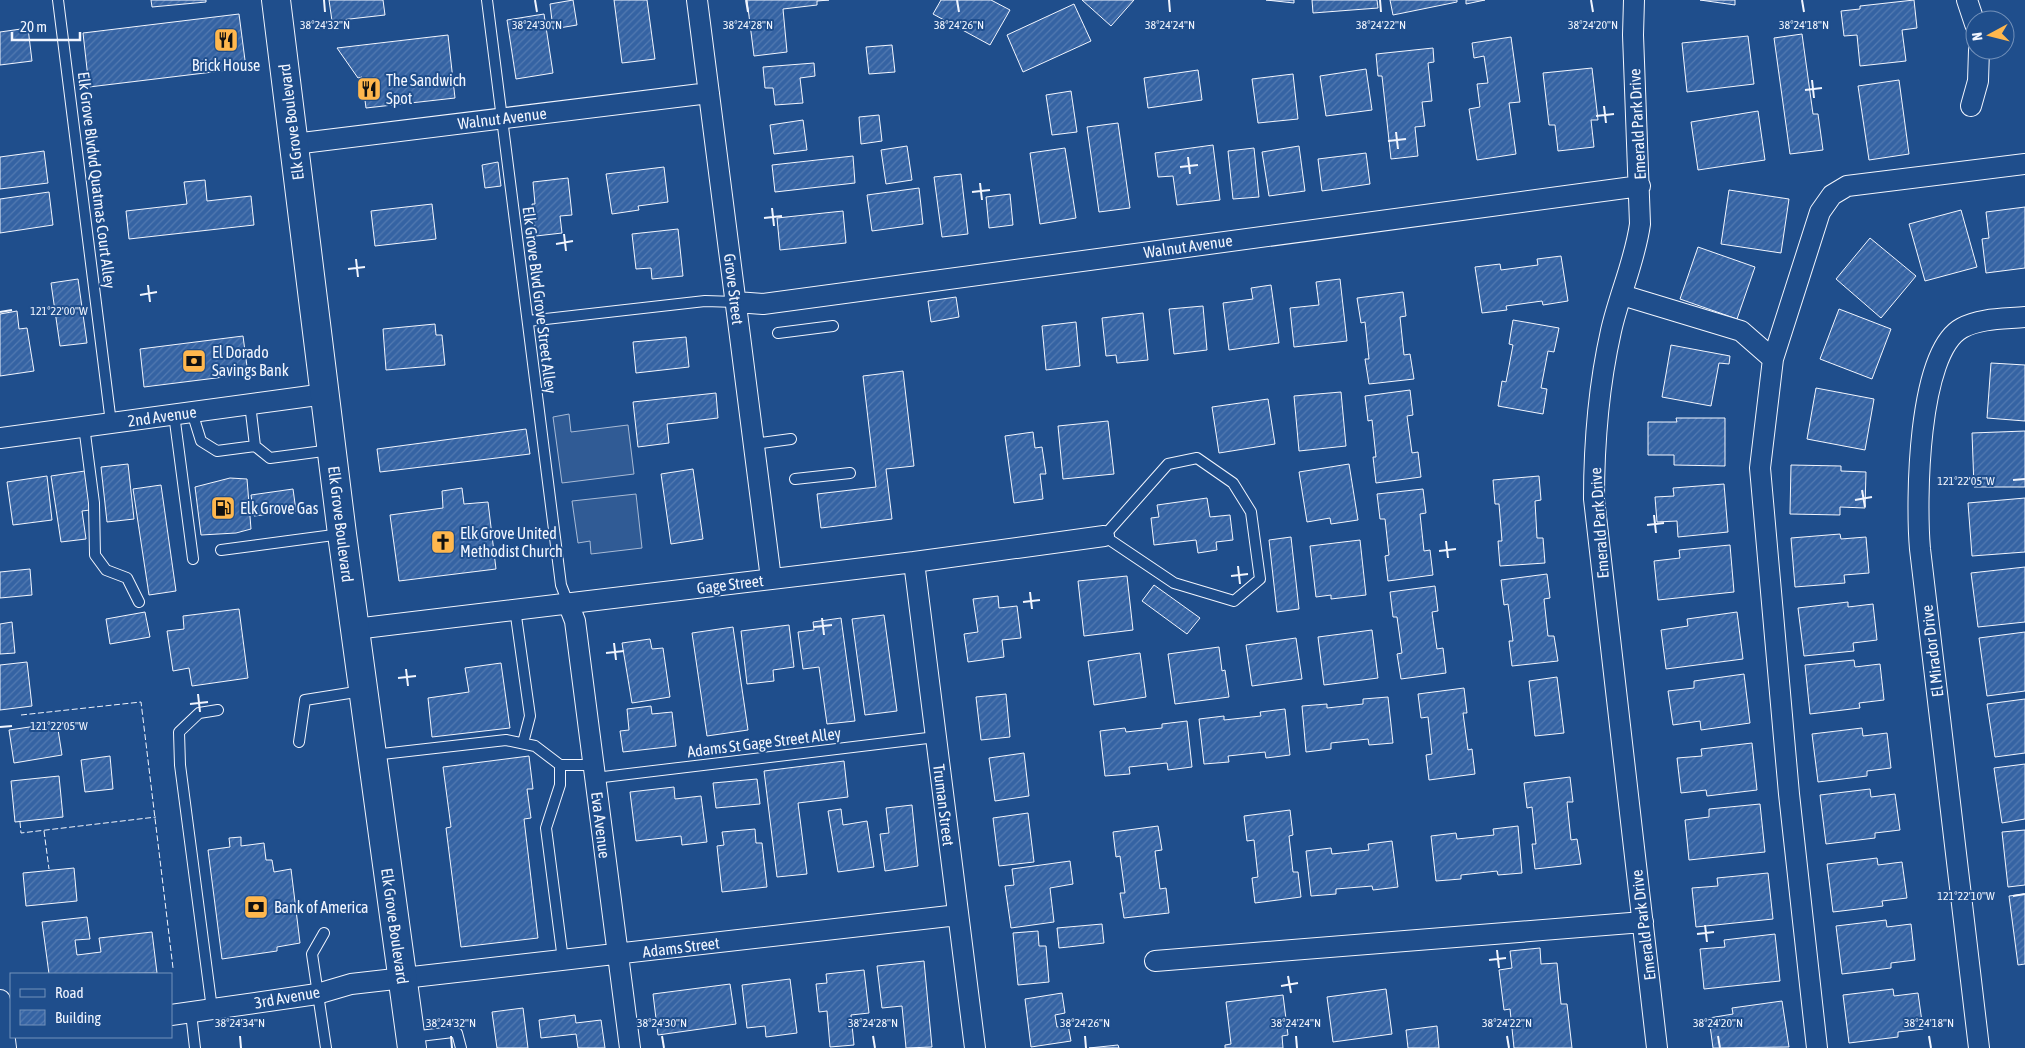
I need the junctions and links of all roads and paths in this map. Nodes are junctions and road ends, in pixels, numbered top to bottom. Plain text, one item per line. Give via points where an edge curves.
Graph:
1 (58, 0) edge
2 (276, 0) edge
3 (487, 0) edge
4 (697, 0) edge
5 (1634, 0) edge
6 (1979, 60) edge
7 (709, 93) junction
8 (1971, 106) dead end
9 (502, 117) junction
10 (294, 144) junction
11 (2025, 164) edge
12 (1640, 186) junction
13 (1622, 295) junction
14 (736, 302) junction
15 (2025, 317) edge
16 (528, 321) junction
17 (833, 326) dead end
18 (778, 333) dead end
19 (1773, 359) junction
20 (325, 394) junction
21 (250, 404) junction
22 (183, 413) junction
23 (111, 423) junction
24 (84, 426) junction
25 (0, 438) edge
26 (791, 440) dead end
27 (754, 444) junction
28 (255, 446) junction
29 (332, 450) junction
30 (850, 472) dead end
31 (795, 479) dead end
32 (342, 534) junction
33 (1104, 536) junction
34 (221, 550) dead end
35 (193, 559) dead end
36 (914, 562) junction
37 (771, 579) junction
38 (139, 602) dead end
39 (568, 603) junction
40 (514, 610) junction
41 (355, 629) junction
42 (363, 691) junction
43 (218, 710) dead end
44 (936, 737) junction
45 (298, 742) dead end
46 (523, 743) junction
47 (372, 755) junction
48 (560, 764) junction
49 (594, 771) junction
50 (958, 915) junction
51 (1642, 922) junction
52 (324, 934) dead end
53 (618, 954) junction
54 (562, 960) junction
55 (1155, 961) dead end
56 (403, 978) junction
57 (317, 994) junction
58 (0, 1000) edge
59 (212, 1010) junction
60 (192, 1013) junction
61 (172, 1015) edge
62 (7, 1040) edge
63 (411, 1042) edge
64 (196, 1048) edge
65 (326, 1048) edge
66 (461, 1048) edge
67 (630, 1048) edge
68 (975, 1048) edge
69 (1657, 1048) edge
70 (1818, 1048) edge
71 (1979, 1048) edge

1 - 23 lane, Elk Grove Blvdvd Quatmas Court Alley
2 - 10 main road, Elk Grove Boulevard
3 - 9 lane, Elk Grove Blvd Grove Street Alley
4 - 7 street, Grove Street
5 - 12 street, Emerald Park Drive
6 - 8 street via 1978,81
7 - 9 street, Walnut Avenue
7 - 14 street, Grove Street
9 - 10 street, Walnut Avenue
9 - 16 lane, Elk Grove Blvd Grove Street Alley
10 - 20 main road, Elk Grove Boulevard
11 - 19 street via 1847,186 1832,195 1820,212
12 - 13 street, Emerald Park Drive via 1636,250
12 - 14 street, Walnut Avenue via 763,304
13 - 19 street via 1741,332
13 - 51 street, Emerald Park Drive via 1600,385 1594,442 1594,499
14 - 16 lane via 705,301
14 - 27 street, Grove Street
15 - 71 street, El Mirador Drive via 1977,322 1961,328 1944,346 1934,376 1919,458 1917,512 1920,549
16 - 39 lane, Elk Grove Blvd Grove Street Alley via 561,585
17 - 18 lane
19 - 70 street via 1760,468 1790,794
20 - 21 street, 2nd Avenue
20 - 29 main road, Elk Grove Boulevard
21 - 22 street, 2nd Avenue
21 - 28 lane
22 - 23 street, 2nd Avenue
22 - 28 lane via 202,441 217,451
22 - 35 lane
23 - 24 street, 2nd Avenue
24 - 25 street, 2nd Avenue
24 - 38 lane via 94,504 95,555 106,570 127,578
26 - 27 lane
27 - 37 street, Grove Street
28 - 29 lane via 270,458
29 - 32 main road, Elk Grove Boulevard
30 - 31 lane
32 - 34 lane
32 - 41 main road, Elk Grove Boulevard
33 - 33 lane via 1168,464 1197,458 1233,483 1251,512 1260,579 1234,601 1174,583
33 - 36 street, Gage Street
36 - 37 street, Gage Street
36 - 44 street, Truman Street
37 - 39 street, Gage Street
39 - 40 street, Gage Street
39 - 49 street, Eva Avenue via 574,621
40 - 41 street, Gage Street
40 - 46 lane via 530,716
41 - 42 main road, Elk Grove Boulevard
42 - 45 lane via 305,700
42 - 47 main road, Elk Grove Boulevard
43 - 59 lane via 199,713 179,732 180,765
44 - 49 lane, Adams St Gage Street Alley
44 - 50 street, Truman Street
46 - 47 lane via 506,740
46 - 48 lane via 536,746
47 - 56 main road, Elk Grove Boulevard
48 - 49 lane, Adams St Gage Street Alley
48 - 54 lane via 560,786 546,828
49 - 53 street, Eva Avenue
50 - 53 street, Adams Street
50 - 68 street, Truman Street
51 - 55 street
51 - 69 street, Emerald Park Drive
52 - 57 lane via 312,954
53 - 54 street, Adams Street
53 - 67 street, Eva Avenue
54 - 56 street, Adams Street
56 - 57 street, 3rd Avenue via 351,984
56 - 63 main road, Elk Grove Boulevard
57 - 59 street, 3rd Avenue
57 - 65 lane
58 - 62 street
59 - 60 street, 3rd Avenue
60 - 61 street, 3rd Avenue
60 - 64 lane
63 - 66 lane via 453,1032 460,1038

